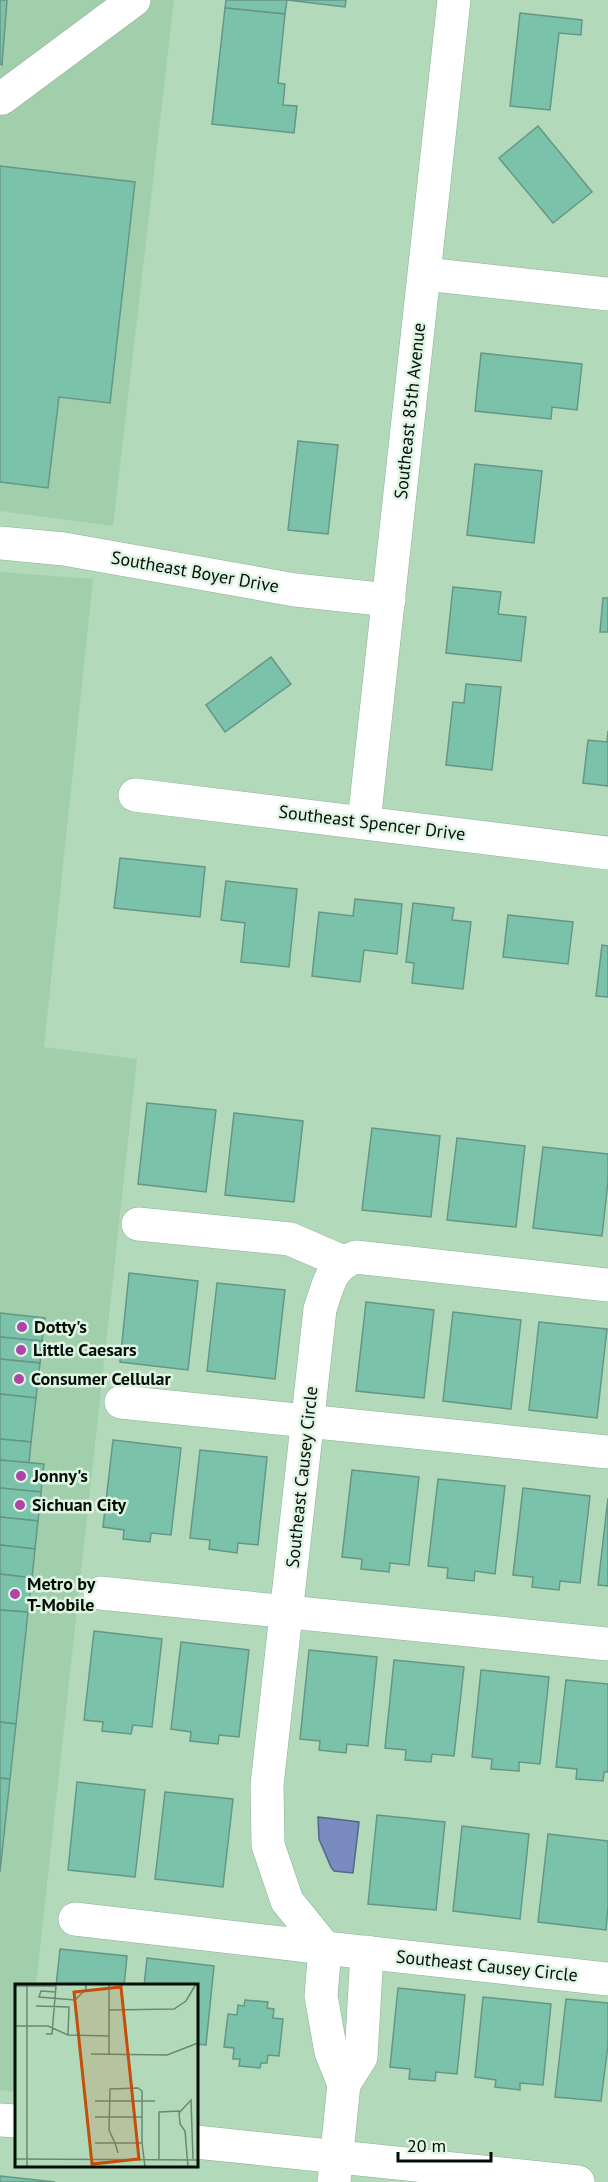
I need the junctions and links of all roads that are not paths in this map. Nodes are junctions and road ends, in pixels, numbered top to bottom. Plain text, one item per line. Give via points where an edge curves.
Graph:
1 (134, 0) edge
2 (454, 0) edge
3 (0, 97) edge
4 (425, 274) junction
5 (608, 294) edge
6 (0, 543) edge
7 (389, 600) junction
8 (135, 795) dead end
9 (364, 822) junction
10 (608, 853) edge
11 (138, 1224) dead end
12 (343, 1262) junction
13 (608, 1285) edge
14 (121, 1402) dead end
15 (308, 1421) junction
16 (608, 1452) edge
17 (100, 1593) dead end
18 (287, 1611) junction
19 (608, 1644) edge
20 (75, 1919) dead end
21 (325, 1948) junction
22 (367, 1952) junction
23 (608, 1979) edge
24 (344, 2084) junction
25 (0, 2120) edge
26 (15, 2121) edge
27 (198, 2142) edge
28 (335, 2169) edge
29 (578, 2182) edge

1 - 3 street
2 - 4 street, Southeast 85th Avenue
4 - 5 street
4 - 7 street, Southeast 85th Avenue
6 - 7 street, Southeast Boyer Drive via 64,549 295,590
7 - 9 street, Southeast 85th Avenue
8 - 9 street, Southeast Spencer Drive
9 - 10 street, Southeast Spencer Drive
11 - 12 street via 290,1239
12 - 13 street via 356,1257
12 - 15 street, Southeast Causey Circle via 334,1272 320,1309
14 - 15 street
15 - 16 street
15 - 18 street, Southeast Causey Circle
17 - 18 street
18 - 19 street
18 - 21 street, Southeast Causey Circle via 267,1785 268,1845 287,1901
20 - 21 street
21 - 22 street, Southeast Causey Circle
21 - 24 street via 321,1996 331,2052
22 - 23 street, Southeast Causey Circle
22 - 24 street via 361,2056
24 - 28 street
25 - 26 street
27 - 28 street
28 - 29 street

